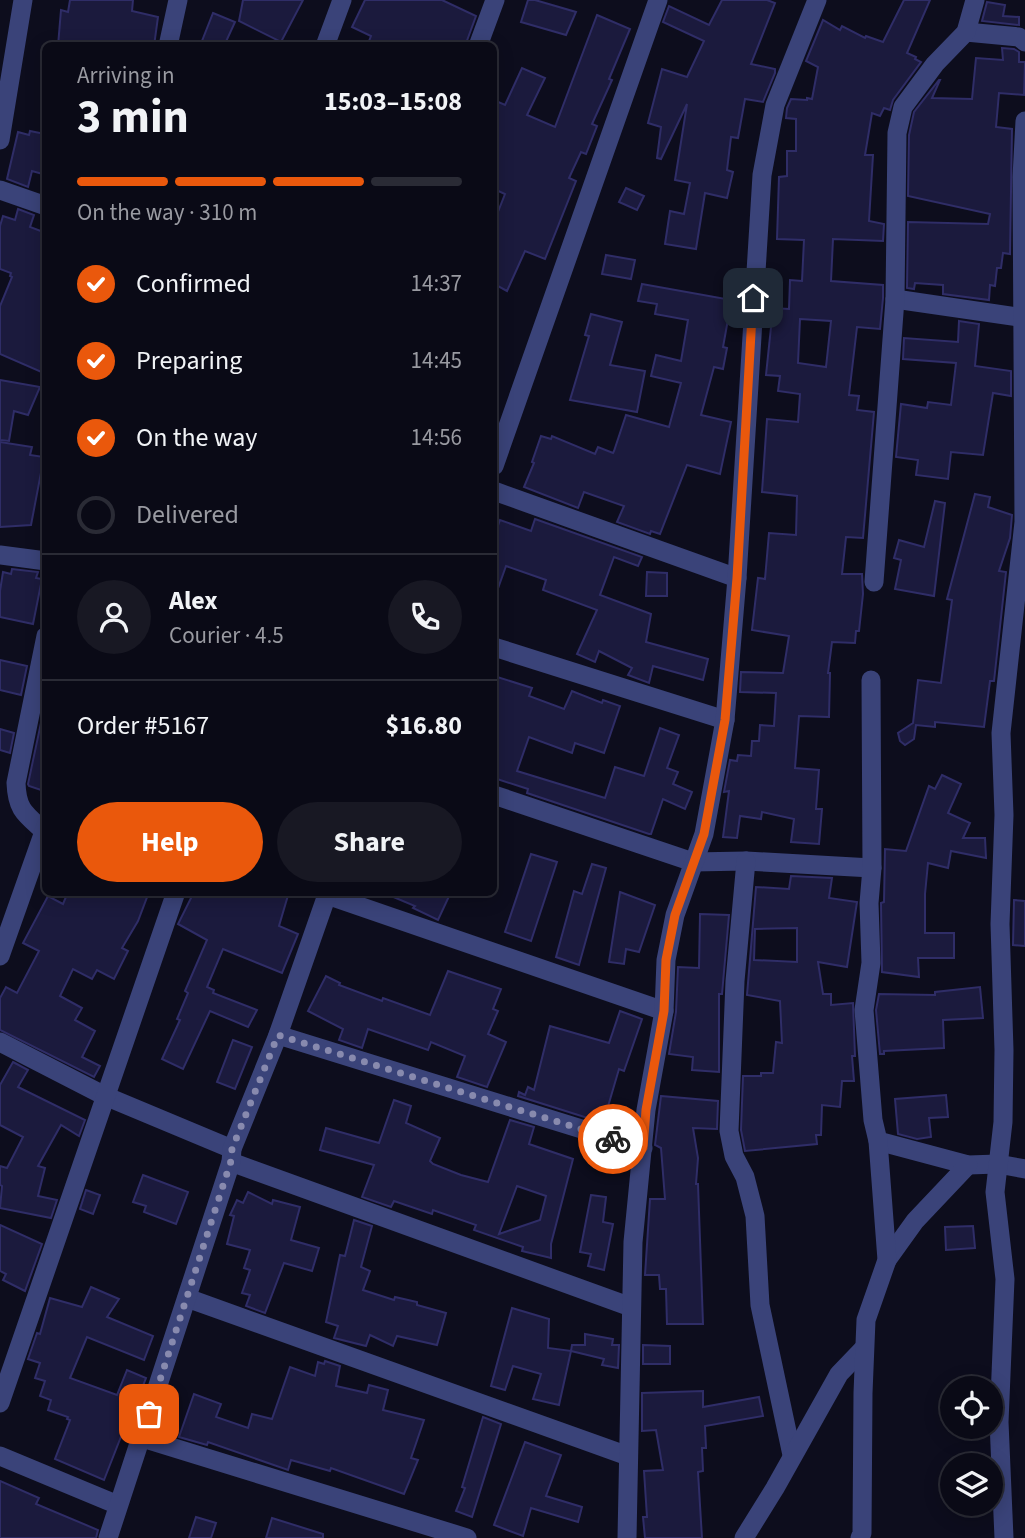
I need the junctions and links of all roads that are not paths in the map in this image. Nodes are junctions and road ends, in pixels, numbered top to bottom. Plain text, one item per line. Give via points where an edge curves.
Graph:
1 (23, 0) edge
2 (178, 0) edge
3 (342, 0) edge
4 (495, 0) edge
5 (658, 0) edge
6 (817, 0) edge
7 (975, 0) edge
8 (966, 32) junction
9 (169, 42) edge
10 (326, 42) edge
11 (479, 42) edge
12 (1025, 42) edge
13 (1025, 121) edge
14 (0, 140) edge
15 (0, 190) edge
16 (42, 205) edge
17 (895, 299) junction
18 (1024, 318) edge
19 (498, 441) edge
20 (497, 492) edge
21 (0, 555) edge
22 (42, 560) edge
23 (737, 578) junction
24 (874, 582) dead end
25 (497, 648) edge
26 (42, 655) edge
27 (871, 680) dead end
28 (725, 720) junction
29 (497, 796) edge
30 (42, 827) edge
31 (42, 837) edge
32 (746, 861) junction
33 (692, 862) junction
34 (872, 869) junction
35 (175, 896) edge
36 (327, 896) edge
37 (334, 896) edge
38 (0, 956) edge
39 (664, 1011) junction
40 (278, 1035) junction
41 (0, 1041) edge
42 (105, 1096) junction
43 (878, 1141) junction
44 (643, 1148) junction
45 (232, 1155) junction
46 (998, 1164) junction
47 (968, 1166) junction
48 (1025, 1168) edge
49 (887, 1260) junction
50 (187, 1297) junction
51 (631, 1307) junction
52 (864, 1348) junction
53 (0, 1403) edge
54 (142, 1438) junction
55 (792, 1455) junction
56 (628, 1456) junction
57 (0, 1457) edge
58 (118, 1505) junction
59 (108, 1538) edge
60 (467, 1538) edge
61 (627, 1538) edge
62 (744, 1538) edge
63 (860, 1538) edge
64 (1004, 1538) edge

1 - 14 street
2 - 9 street
3 - 10 street
4 - 11 street
5 - 19 street
6 - 23 street via 775,105 762,175
7 - 8 street
8 - 12 street via 1019,37
8 - 17 street via 903,107 897,133
13 - 18 street
15 - 16 street
17 - 18 street
17 - 24 street
18 - 46 street via 1024,522 1001,733 1004,1050
20 - 23 street
21 - 22 street
23 - 28 street
25 - 28 street
26 - 30 street via 16,783 21,810
27 - 34 street
28 - 33 street via 704,834
29 - 33 street
31 - 38 street
32 - 33 street
32 - 34 street
32 - 55 street via 729,1131 755,1216 760,1305
33 - 39 street via 666,960
34 - 43 street via 871,963 864,1010
35 - 42 street
36 - 40 street
37 - 39 street
39 - 44 street
40 - 44 street
40 - 45 street
41 - 42 street
42 - 45 street
42 - 53 street
43 - 47 street
43 - 49 street
44 - 51 street
45 - 50 street
45 - 51 street
46 - 47 street
46 - 48 street
46 - 64 street via 995,1192 1005,1279 999,1422
47 - 49 street via 915,1221
49 - 52 street via 866,1320
50 - 54 street
50 - 56 street
51 - 56 street
52 - 55 street via 839,1374
52 - 63 street
54 - 58 street
54 - 60 street
55 - 62 street
56 - 61 street
57 - 58 street
58 - 59 street

